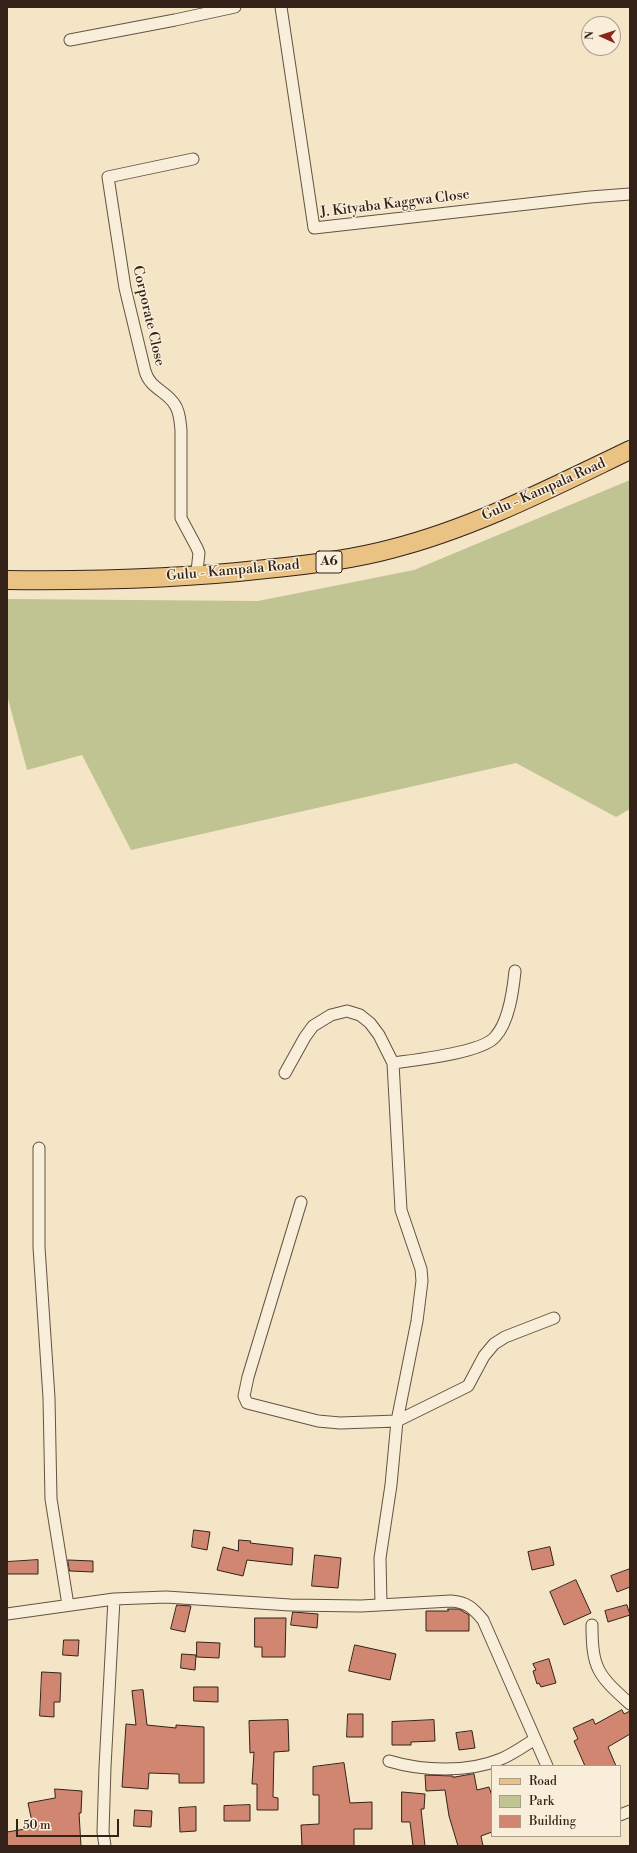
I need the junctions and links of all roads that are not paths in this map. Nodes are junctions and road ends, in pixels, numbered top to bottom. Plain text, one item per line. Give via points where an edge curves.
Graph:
1 (235, 7) edge
2 (281, 7) edge
3 (70, 40) dead end
4 (193, 159) dead end
5 (630, 194) edge
6 (630, 450) edge
7 (190, 576) junction
8 (7, 580) edge
9 (515, 971) dead end
10 (393, 1063) junction
11 (285, 1073) dead end
12 (39, 1148) dead end
13 (300, 1202) dead end
14 (554, 1318) dead end
15 (397, 1421) junction
16 (114, 1599) junction
17 (68, 1605) junction
18 (381, 1605) junction
19 (7, 1614) edge
20 (592, 1625) dead end
21 (630, 1704) edge
22 (535, 1739) junction
23 (389, 1761) dead end
24 (547, 1765) edge
25 (105, 1846) edge

1 - 3 street
2 - 5 street, J. Kityaba Kaggwa Close via 314,228
4 - 7 street, Corporate Close via 108,177 125,288 145,371 150,382 176,406 179,417 181,518 199,553 197,571
6 - 7 main road, Gulu - Kampala Road / A6 via 500,510 438,535 390,550 322,563
7 - 8 main road, Gulu - Kampala Road / A6
9 - 10 street via 512,1000 499,1030 489,1043
10 - 11 street via 370,1023 360,1015 347,1011 331,1015 313,1026
10 - 15 street via 401,1210 421,1269 422,1281 417,1321
12 - 17 street via 39,1247 49,1398 50,1499
13 - 15 street via 248,1377 244,1399 250,1404 318,1421
14 - 15 street via 505,1337 494,1344 484,1356 468,1386
15 - 18 street via 380,1558
16 - 17 street
16 - 18 street via 166,1597 290,1605
16 - 25 street via 105,1767
17 - 19 street
18 - 22 street via 451,1601 465,1603 473,1608 483,1620
20 - 21 street via 593,1654 599,1672
22 - 23 street via 500,1759 483,1764 428,1769
22 - 24 street

